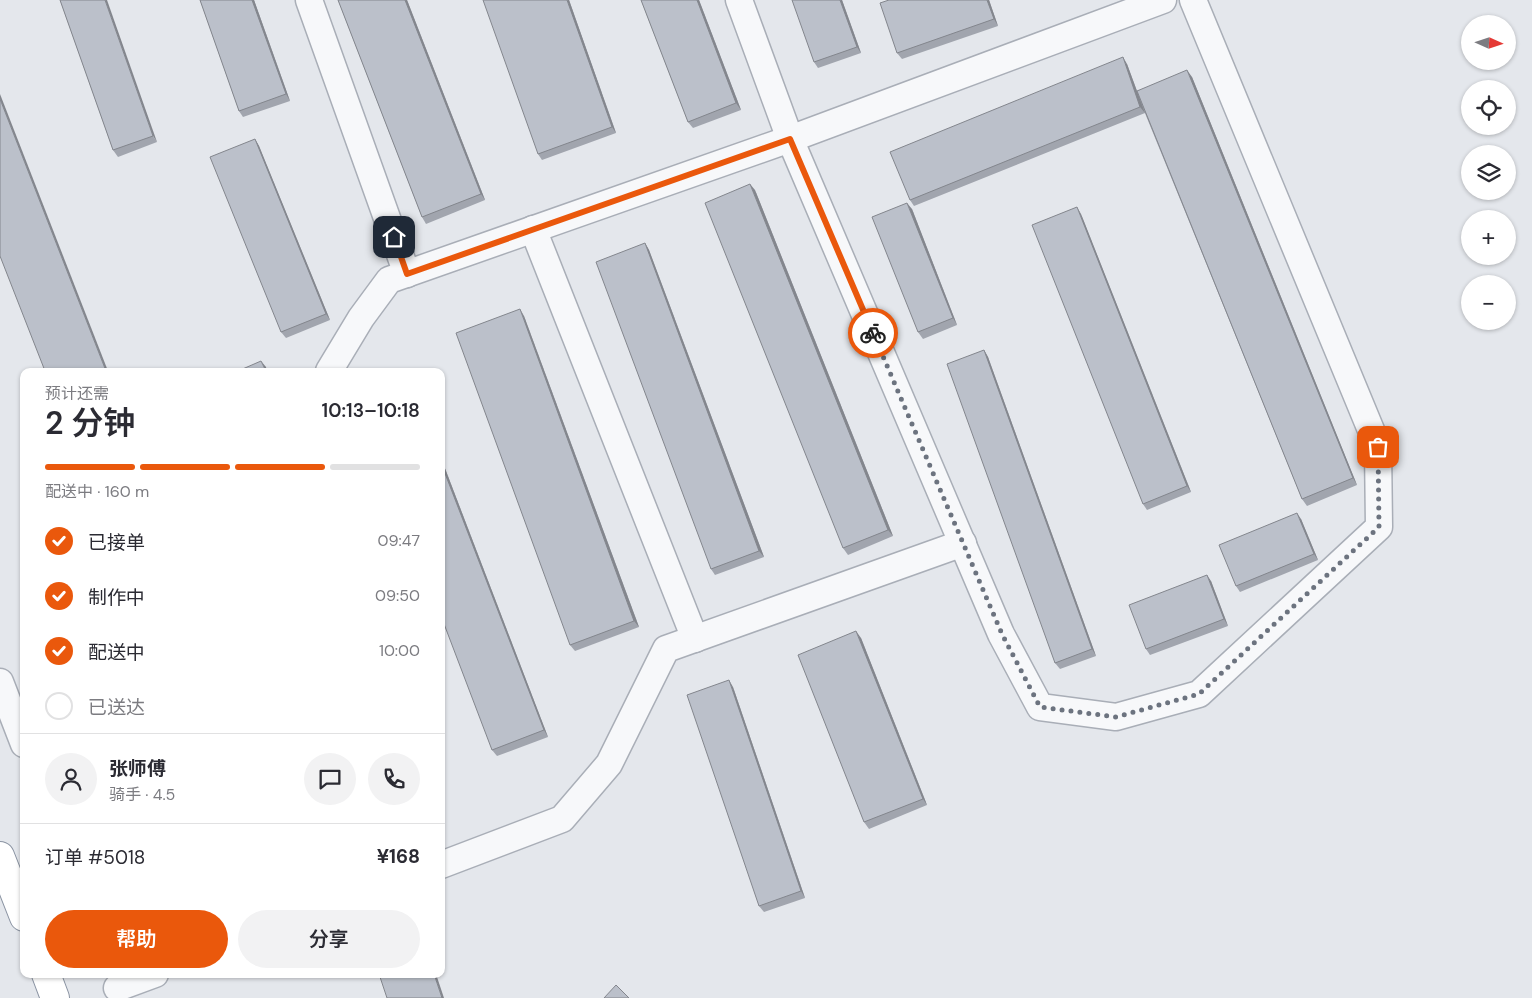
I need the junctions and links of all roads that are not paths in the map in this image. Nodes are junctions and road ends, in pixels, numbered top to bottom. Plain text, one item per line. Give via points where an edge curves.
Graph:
1 (310, 0) edge
2 (739, 0) edge
3 (1163, 0) edge
4 (1192, 0) edge
5 (790, 139) junction
6 (533, 229) junction
7 (407, 274) junction
8 (331, 368) edge
9 (962, 543) junction
10 (695, 639) junction
11 (9, 684) edge
12 (20, 728) edge
13 (0, 856) edge
14 (445, 863) edge
15 (20, 907) edge
16 (48, 978) edge
17 (143, 978) edge
18 (117, 987) edge
19 (55, 998) edge

1 - 7 street
2 - 5 street
3 - 5 street
4 - 9 street via 1378,447 1379,527 1199,694 1116,717 1040,707 1002,634
5 - 6 street
5 - 9 street
6 - 7 street
6 - 10 street
7 - 8 street via 389,280
9 - 10 street
10 - 14 street via 666,649 609,764 562,819
11 - 12 street
13 - 15 highway
16 - 19 highway
17 - 18 street

